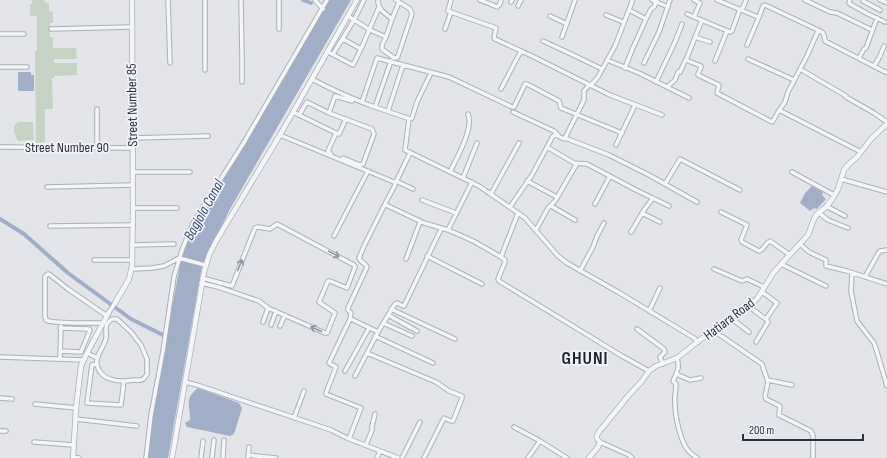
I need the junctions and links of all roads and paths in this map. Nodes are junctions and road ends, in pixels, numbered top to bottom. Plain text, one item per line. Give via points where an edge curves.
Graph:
1 (132, 0) edge
2 (168, 0) edge
3 (205, 0) edge
4 (241, 0) edge
5 (279, 0) edge
6 (315, 0) edge
7 (327, 0) edge
8 (357, 0) edge
9 (364, 0) edge
10 (373, 0) edge
11 (451, 0) edge
12 (480, 0) edge
13 (501, 0) edge
14 (521, 0) edge
15 (575, 0) edge
16 (632, 0) edge
17 (670, 0) edge
18 (694, 0) edge
19 (717, 0) edge
20 (746, 0) edge
21 (805, 0) edge
22 (850, 0) edge
23 (880, 0) edge
24 (397, 1) edge
25 (655, 1) edge
26 (863, 1) edge
27 (378, 3) edge
28 (887, 3) edge
29 (518, 6) dead end
30 (668, 6) junction
31 (322, 9) junction
32 (859, 9) junction
33 (628, 10) junction
34 (741, 10) junction
35 (880, 10) dead end
36 (451, 12) junction
37 (687, 14) dead end
38 (606, 15) dead end
39 (348, 16) junction
40 (550, 16) dead end
41 (694, 17) junction
42 (759, 17) junction
43 (877, 18) junction
44 (392, 19) junction
45 (646, 19) junction
46 (354, 20) junction
47 (702, 20) junction
48 (624, 22) junction
49 (885, 22) dead end
50 (567, 24) junction
51 (682, 24) dead end
52 (132, 27) junction
53 (51, 29) dead end
54 (279, 29) dead end
55 (445, 29) dead end
56 (370, 30) junction
57 (872, 30) junction
58 (727, 31) junction
59 (818, 31) junction
60 (0, 34) edge
61 (24, 34) dead end
62 (695, 36) junction
63 (386, 37) junction
64 (562, 37) dead end
65 (342, 39) junction
66 (543, 42) dead end
67 (710, 42) dead end
68 (747, 45) dead end
69 (884, 46) dead end
70 (361, 49) junction
71 (521, 51) junction
72 (328, 52) junction
73 (333, 54) junction
74 (859, 58) junction
75 (686, 59) junction
76 (748, 59) dead end
77 (607, 60) junction
78 (391, 61) junction
79 (715, 61) dead end
80 (170, 63) dead end
81 (644, 63) dead end
82 (403, 64) junction
83 (874, 66) junction
84 (0, 67) edge
85 (27, 67) dead end
86 (625, 68) junction
87 (602, 69) junction
88 (800, 69) junction
89 (205, 70) dead end
90 (430, 72) junction
91 (887, 73) edge
92 (312, 79) junction
93 (794, 80) junction
94 (242, 82) dead end
95 (656, 82) junction
96 (589, 85) junction
97 (667, 87) junction
98 (501, 89) dead end
99 (689, 98) dead end
100 (301, 99) junction
101 (307, 102) junction
102 (352, 102) dead end
103 (362, 102) junction
104 (635, 105) junction
105 (375, 107) junction
106 (97, 109) dead end
107 (779, 110) junction
108 (388, 111) junction
109 (293, 112) junction
110 (513, 112) dead end
111 (329, 113) junction
112 (468, 114) dead end
113 (577, 114) junction
114 (299, 115) junction
115 (662, 115) dead end
116 (409, 118) junction
117 (346, 119) junction
118 (887, 123) edge
119 (336, 133) junction
120 (622, 133) junction
121 (280, 135) junction
122 (208, 136) dead end
123 (558, 136) junction
124 (133, 138) junction
125 (565, 138) junction
126 (477, 143) dead end
127 (519, 143) dead end
128 (616, 145) dead end
129 (0, 147) edge
130 (547, 147) junction
131 (97, 148) junction
132 (133, 148) junction
133 (861, 152) junction
134 (410, 153) junction
135 (574, 163) junction
136 (368, 171) junction
137 (133, 172) junction
138 (190, 172) dead end
139 (450, 172) junction
140 (792, 172) dead end
141 (610, 176) junction
142 (463, 178) junction
143 (841, 179) junction
144 (396, 182) junction
145 (472, 182) junction
146 (527, 182) junction
147 (665, 184) junction
148 (133, 185) junction
149 (47, 187) dead end
150 (413, 188) dead end
151 (740, 190) dead end
152 (887, 192) edge
153 (491, 194) junction
154 (834, 194) junction
155 (557, 197) junction
156 (653, 198) junction
157 (422, 200) dead end
158 (696, 202) dead end
159 (385, 204) junction
160 (595, 204) dead end
161 (551, 206) junction
162 (669, 206) dead end
163 (826, 206) junction
164 (510, 207) junction
165 (177, 208) dead end
166 (133, 209) junction
167 (721, 212) dead end
168 (456, 213) junction
169 (642, 213) junction
170 (819, 213) junction
171 (518, 214) junction
172 (845, 216) dead end
173 (576, 220) dead end
174 (420, 222) junction
175 (660, 222) dead end
176 (604, 223) dead end
177 (134, 225) junction
178 (50, 226) dead end
179 (848, 228) dead end
180 (441, 229) junction
181 (448, 230) junction
182 (536, 230) junction
183 (631, 232) dead end
184 (334, 236) dead end
185 (174, 244) dead end
186 (800, 244) junction
187 (133, 245) junction
188 (887, 250) edge
189 (790, 255) junction
190 (427, 256) junction
191 (501, 257) junction
192 (180, 258) junction
193 (406, 259) dead end
194 (94, 260) dead end
195 (132, 260) junction
196 (781, 264) junction
197 (206, 265) junction
198 (132, 269) junction
199 (714, 269) dead end
200 (580, 271) junction
201 (852, 273) junction
202 (864, 277) junction
203 (202, 280) junction
204 (482, 284) dead end
205 (887, 284) edge
206 (232, 286) junction
207 (826, 286) dead end
208 (660, 288) dead end
209 (763, 290) junction
210 (230, 292) junction
211 (115, 303) joint
212 (748, 306) junction
213 (268, 308) junction
214 (392, 309) junction
215 (276, 311) junction
216 (649, 311) junction
217 (108, 314) junction
218 (285, 315) junction
219 (388, 315) junction
220 (731, 318) junction
221 (350, 319) junction
222 (766, 319) junction
223 (263, 322) dead end
224 (60, 323) junction
225 (104, 323) junction
226 (383, 323) junction
227 (271, 325) dead end
228 (280, 326) dead end
229 (60, 328) junction
230 (369, 328) junction
231 (637, 329) dead end
232 (417, 331) dead end
233 (714, 331) junction
234 (378, 332) junction
235 (749, 332) dead end
236 (375, 336) junction
237 (412, 336) dead end
238 (455, 340) dead end
239 (698, 342) junction
240 (756, 342) dead end
241 (60, 351) junction
242 (87, 353) junction
243 (367, 353) junction
244 (0, 357) edge
245 (97, 358) junction
246 (677, 358) junction
247 (60, 359) junction
248 (84, 360) junction
249 (433, 363) dead end
250 (97, 364) junction
251 (663, 364) junction
252 (92, 365) junction
253 (345, 371) dead end
254 (649, 371) junction
255 (676, 374) junction
256 (355, 376) dead end
257 (701, 378) dead end
258 (768, 380) junction
259 (124, 381) junction
260 (185, 382) junction
261 (792, 385) dead end
262 (887, 386) edge
263 (304, 391) dead end
264 (0, 398) edge
265 (12, 399) dead end
266 (35, 404) dead end
267 (76, 408) junction
268 (376, 414) dead end
269 (294, 418) junction
270 (76, 419) junction
271 (420, 422) dead end
272 (137, 426) dead end
273 (514, 427) dead end
274 (0, 431) edge
275 (6, 431) dead end
276 (350, 439) junction
277 (214, 440) dead end
278 (224, 440) dead end
279 (203, 441) dead end
280 (540, 441) junction
281 (34, 442) dead end
282 (600, 442) junction
283 (74, 445) junction
284 (366, 445) junction
285 (249, 447) dead end
286 (380, 450) junction
287 (248, 456) edge
288 (73, 457) edge
289 (262, 457) edge
290 (395, 457) edge
291 (79, 458) edge
292 (146, 458) edge
293 (172, 458) edge
294 (201, 458) edge
295 (212, 458) edge
296 (223, 458) edge
297 (276, 458) edge
298 (376, 458) edge
299 (402, 458) edge
300 (424, 458) edge
301 (528, 458) edge
302 (567, 458) edge
303 (589, 458) edge
304 (632, 458) edge
305 (697, 458) edge
306 (813, 458) edge

1 - 52 street, Street Number 85
2 - 80 street
3 - 89 street
4 - 94 street
5 - 54 street
6 - 31 street
7 - 31 street
8 - 39 street
9 - 46 street
10 - 27 street
11 - 36 street via 448,10
12 - 13 street via 495,6 499,6
14 - 29 street
15 - 50 street
16 - 33 street
17 - 30 street
18 - 41 street via 700,3
19 - 34 street
20 - 34 street
21 - 57 street
22 - 32 street via 850,4
23 - 28 street
24 - 44 street
24 - 63 street via 410,9 412,14 397,58 382,49
25 - 30 street
25 - 45 street
26 - 32 street
26 - 35 street
27 - 44 street via 381,10
27 - 56 street
30 - 81 street via 660,32
31 - 192 street via 243,144 193,223
32 - 43 street
33 - 45 street
33 - 48 street
34 - 42 street
34 - 58 street via 732,31
36 - 55 street
36 - 71 street via 496,28 494,39
37 - 41 street
38 - 48 street
39 - 46 street
39 - 72 street
40 - 50 street
41 - 47 street
42 - 59 street via 765,5
42 - 68 street
43 - 49 street
43 - 57 street
44 - 63 street
45 - 86 street
46 - 56 street
46 - 65 street
47 - 58 street
47 - 62 street
48 - 77 street
50 - 64 street
51 - 95 street
52 - 53 street
52 - 124 street, Street Number 85
56 - 63 street
56 - 70 street
57 - 74 street via 866,48
58 - 79 street
59 - 74 street via 823,33 825,41
59 - 88 street
60 - 61 street
62 - 67 street
62 - 75 street
65 - 70 street
65 - 73 street
66 - 87 street
69 - 83 street
70 - 73 street via 353,65
71 - 96 street
71 - 98 street
72 - 73 street
72 - 92 street
74 - 83 street
75 - 97 street via 675,80
75 - 107 street via 701,66 698,75 719,85 717,94 772,122
76 - 93 street
77 - 86 street
77 - 87 street
78 - 82 street
78 - 103 street via 377,58
78 - 105 street
82 - 90 street
82 - 108 street
83 - 91 street
84 - 85 street
86 - 95 street
87 - 96 street
88 - 93 street
88 - 118 street
90 - 113 street via 449,77 512,107 526,84 559,101 561,108
90 - 116 street via 412,118
92 - 100 street
92 - 103 street
93 - 107 street
95 - 97 street
96 - 104 street
96 - 113 street via 584,91 584,100
97 - 99 street
100 - 101 street
100 - 109 street
101 - 111 street
101 - 114 street
102 - 111 street via 335,96
103 - 105 street
104 - 115 street
104 - 120 street
105 - 108 street
106 - 131 street
107 - 133 street
108 - 116 street
109 - 114 street
109 - 121 street
110 - 123 street via 554,131
111 - 117 street
112 - 139 street via 468,134
113 - 120 street
113 - 125 street
114 - 119 street
116 - 134 street via 404,150
117 - 119 street via 339,134
117 - 119 street via 373,130 374,134 363,164 329,153
118 - 133 street, Hatiara Road
120 - 128 street
121 - 136 street
121 - 197 street via 216,241
122 - 124 street
123 - 125 street
123 - 130 street via 553,136
124 - 132 street, Street Number 85
125 - 147 street via 609,155
126 - 142 street
127 - 153 street
129 - 131 street, Street Number 90
130 - 135 street
130 - 146 street
131 - 132 street, Street Number 90
132 - 137 street, Street Number 85
133 - 143 street, Hatiara Road via 844,170
134 - 139 street
134 - 144 street
135 - 141 street via 586,164
135 - 155 street via 575,166
136 - 144 street
136 - 184 street
137 - 138 street
137 - 148 street, Street Number 85
139 - 142 street
140 - 154 street
141 - 156 street
141 - 160 street
142 - 145 street
143 - 152 street
143 - 154 street, Hatiara Road
144 - 150 street
144 - 159 street
145 - 153 street
145 - 168 street
146 - 155 street
146 - 164 street
147 - 151 street via 680,159
147 - 158 street
148 - 149 street
148 - 166 street, Street Number 85
153 - 164 street
154 - 163 street, Hatiara Road
155 - 161 street
156 - 162 street
156 - 169 street
157 - 168 street
159 - 174 street
159 - 221 street via 359,258 367,267 348,308 351,313
161 - 173 street
161 - 182 street
163 - 170 street, Hatiara Road
163 - 172 street
164 - 171 street
165 - 166 street
166 - 177 street, Street Number 85
167 - 189 street via 747,225 742,242 759,251 770,241
168 - 181 street
169 - 175 street
169 - 183 street
170 - 179 street via 828,220
170 - 186 street, Hatiara Road via 808,235
171 - 182 street
171 - 191 street
174 - 180 street
174 - 193 street
176 - 200 street
177 - 178 street
177 - 187 street, Street Number 85
180 - 181 street
180 - 190 street
181 - 191 street
182 - 200 street via 562,260
185 - 187 street
186 - 189 street, Hatiara Road
186 - 201 street via 809,252 826,260 826,266
187 - 195 street, Street Number 85
188 - 202 street via 878,252
189 - 196 street, Hatiara Road
190 - 204 street
190 - 214 street via 404,306 396,303
191 - 254 street via 505,262 499,281
192 - 197 street
192 - 198 street via 164,266
192 - 292 street via 174,276
194 - 195 street
195 - 198 street, Street Number 85
196 - 207 street
196 - 209 street, Hatiara Road
197 - 203 street
198 - 211 street
199 - 209 street via 742,281 747,279
200 - 216 street
201 - 202 street
201 - 262 street via 851,291 857,321 874,343
202 - 205 street
203 - 206 street
203 - 210 street
203 - 260 street
206 - 210 street
206 -> 218 street via 257,227 270,230 279,224 354,265 347,287 328,281 319,301 335,313 326,333
208 - 216 street
209 - 212 street, Hatiara Road
209 - 222 street via 777,303
210 - 213 street via 261,302
211 - 217 street
212 - 220 street, Hatiara Road
212 - 222 street
213 - 215 street
213 - 223 street
214 - 219 street
214 - 238 street
215 - 218 street
215 - 227 street
216 - 239 street
217 - 224 street via 48,274 45,277 45,318
217 - 225 street
218 - 228 street
219 - 226 street
219 - 232 street
220 - 233 street, Hatiara Road
220 - 235 street
221 - 230 street
221 - 276 street via 328,363 336,367 326,393 360,408
222 - 240 street via 768,323
224 - 225 street
224 - 229 street
225 - 242 street
225 - 245 street via 106,338
225 - 259 street via 112,319 121,322 141,344 147,360 147,374 144,379
226 - 234 street
226 - 237 street
229 - 241 street
229 - 241 street via 90,330 82,352
230 - 234 street
230 - 253 street
231 - 251 street via 664,349 665,352 660,357
233 - 239 street, Hatiara Road
233 - 258 street via 759,362
234 - 236 street
236 - 243 street
236 - 249 street
239 - 246 street, Hatiara Road
241 - 247 street
242 - 245 street
242 - 248 street
243 - 256 street
243 - 300 street via 436,382 462,396 453,420 444,418
244 - 247 street
245 - 250 street
246 - 251 street, Hatiara Road
246 - 255 street via 679,365
247 - 248 street
248 - 252 street
248 - 267 street
250 - 252 street
250 - 259 street via 106,377
251 - 254 street, Hatiara Road
252 - 259 street via 87,403 121,405
254 - 282 street, Hatiara Road via 598,433 597,440
255 - 257 street via 690,380
255 - 305 street via 673,381 676,384 675,404 681,436 688,451
258 - 261 street
258 - 306 street via 766,400 780,406 779,415 811,431
260 - 269 street
260 - 293 street
263 - 269 street
264 - 265 street
266 - 267 street
267 - 270 street
268 - 284 street
269 - 276 street
270 - 272 street
270 - 283 street
271 - 299 street
273 - 280 street
274 - 275 street
276 - 284 street
277 - 295 street
278 - 296 street
279 - 294 street
280 - 301 street
280 - 302 street
281 - 283 street
282 - 303 street, Hatiara Road
282 - 304 street
283 - 288 street
284 - 286 street
285 - 287 street
286 - 290 street
286 - 298 street
287 - 289 street
288 - 291 street
289 - 297 street

